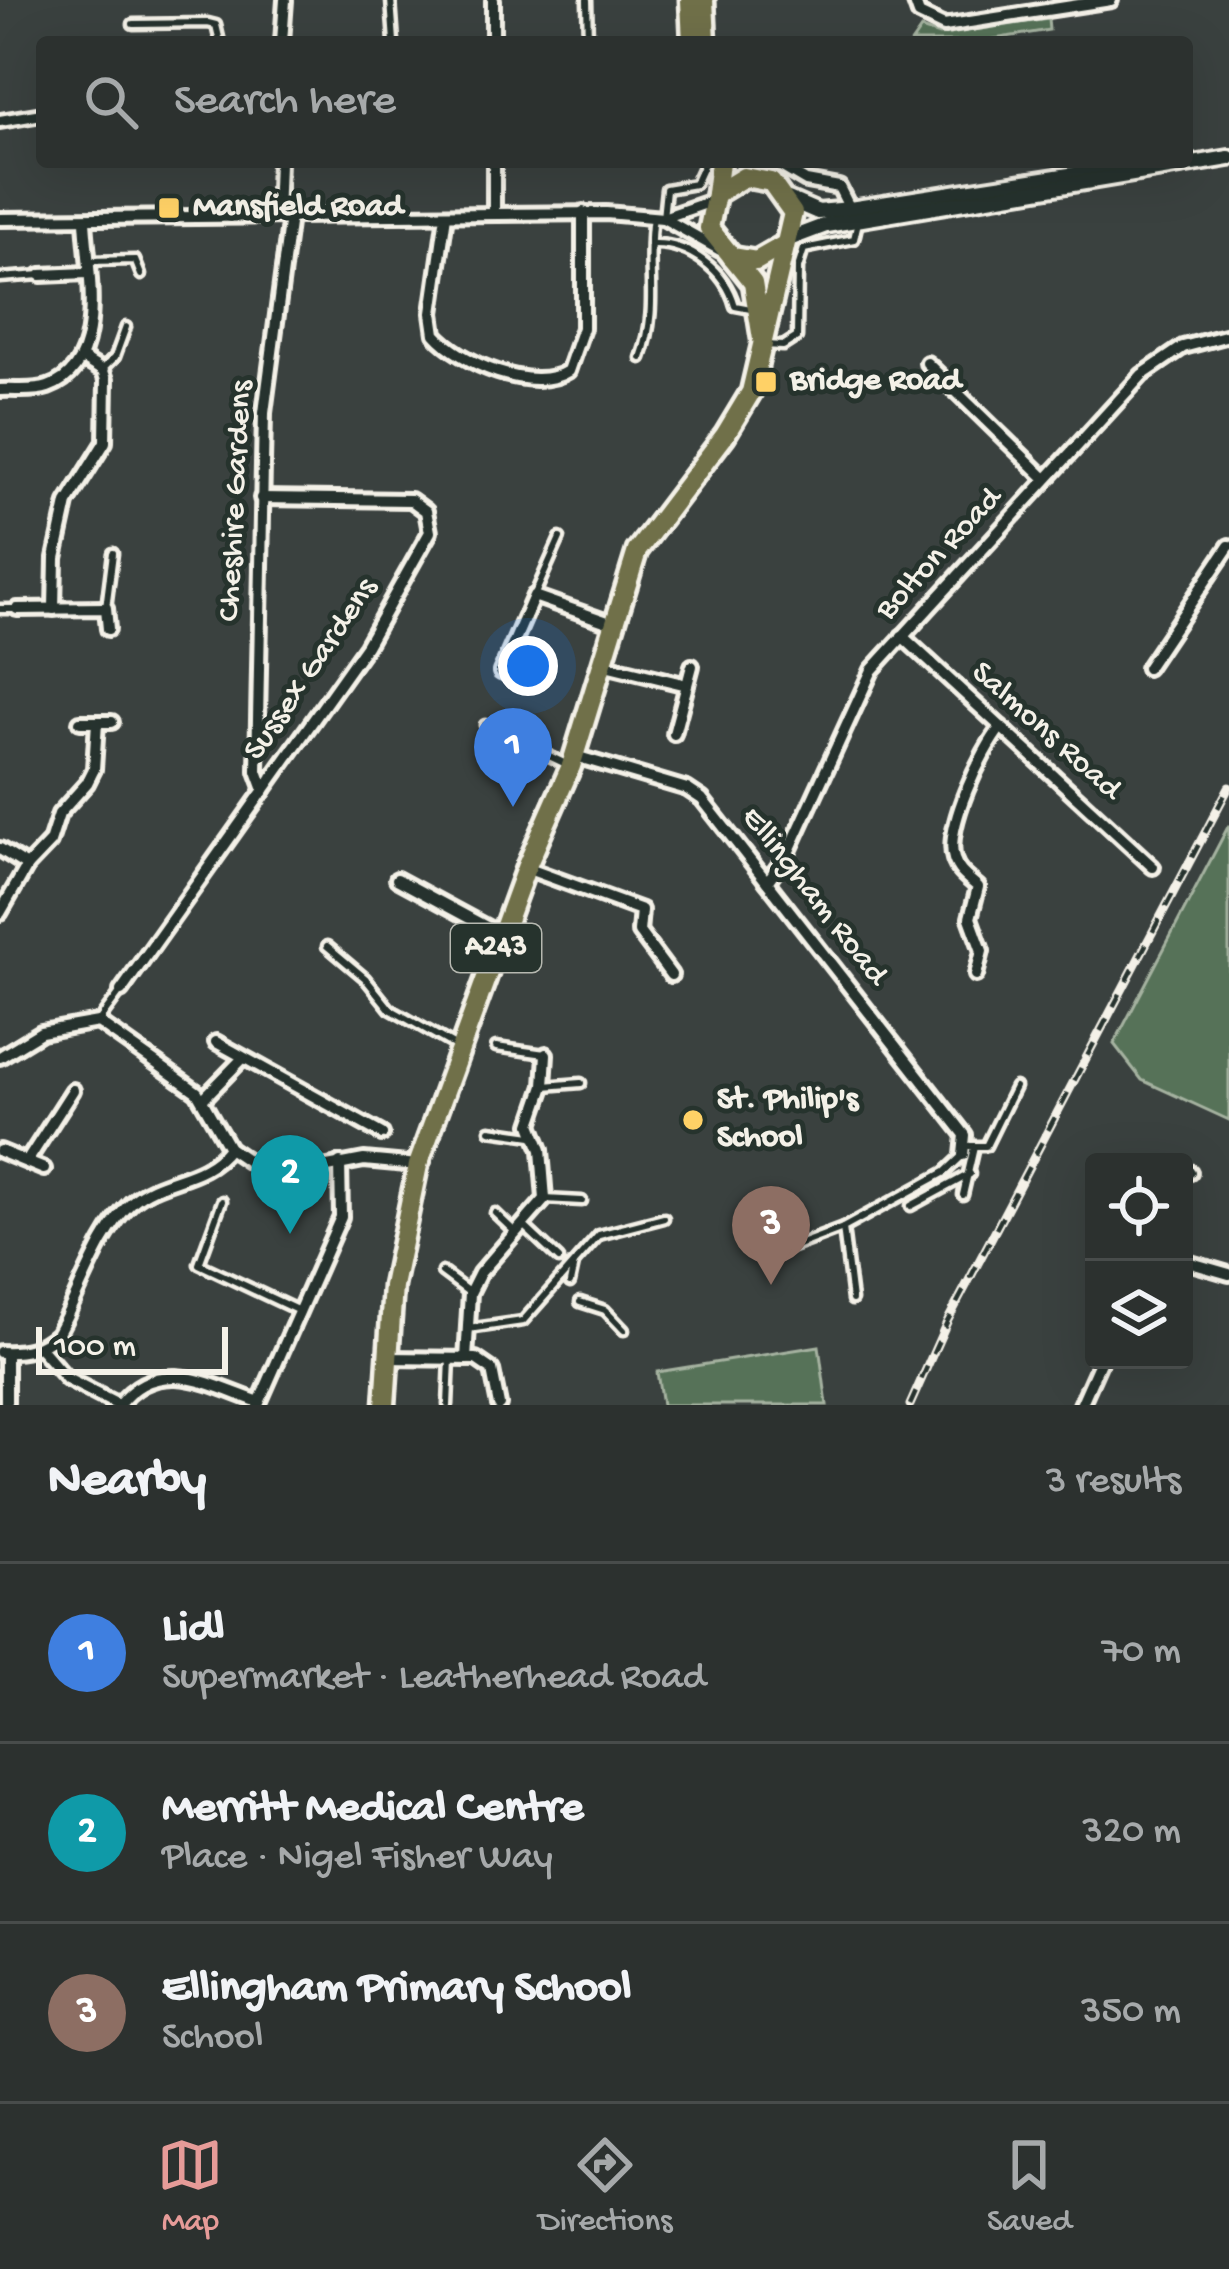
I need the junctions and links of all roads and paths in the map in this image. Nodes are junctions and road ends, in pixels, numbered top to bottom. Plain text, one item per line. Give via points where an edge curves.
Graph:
1 (285, 0) edge
2 (391, 0) edge
3 (493, 0) edge
4 (587, 0) edge
5 (690, 0) edge
6 (704, 0) edge
7 (914, 0) edge
8 (1111, 0) edge
9 (1082, 2) edge
10 (134, 24) dead end
11 (220, 36) edge
12 (282, 36) edge
13 (394, 36) edge
14 (493, 36) edge
15 (588, 36) edge
16 (692, 36) edge
17 (706, 36) edge
18 (36, 115) edge
19 (0, 121) edge
20 (1229, 154) edge
21 (1193, 157) edge
22 (1193, 160) edge
23 (279, 168) edge
24 (494, 168) edge
25 (702, 168) edge
26 (719, 168) edge
27 (759, 168) edge
28 (762, 168) edge
29 (764, 168) edge
30 (1122, 168) edge
31 (1144, 168) edge
32 (714, 198) junction
33 (788, 199) junction
34 (584, 212) junction
35 (494, 214) junction
36 (446, 215) junction
37 (283, 216) junction
38 (854, 216) junction
39 (658, 218) junction
40 (0, 219) edge
41 (85, 220) junction
42 (788, 240) junction
43 (653, 244) junction
44 (727, 255) junction
45 (87, 267) junction
46 (41, 275) joint
47 (141, 275) dead end
48 (0, 278) edge
49 (760, 310) junction
50 (126, 327) dead end
51 (1229, 335) edge
52 (763, 345) junction
53 (82, 358) junction
54 (641, 358) dead end
55 (927, 363) dead end
56 (102, 370) junction
57 (0, 390) edge
58 (1046, 479) junction
59 (261, 498) junction
60 (560, 538) dead end
61 (1229, 546) edge
62 (113, 553) dead end
63 (534, 596) junction
64 (54, 608) junction
65 (106, 608) junction
66 (0, 609) edge
67 (17, 609) joint
68 (613, 624) junction
69 (108, 629) dead end
70 (902, 636) junction
71 (602, 664) junction
72 (692, 666) dead end
73 (1147, 668) dead end
74 (501, 672) dead end
75 (687, 685) junction
76 (80, 722) dead end
77 (97, 722) junction
78 (112, 722) dead end
79 (485, 724) dead end
80 (1001, 728) junction
81 (674, 734) dead end
82 (573, 761) junction
83 (264, 790) junction
84 (0, 849) edge
85 (27, 866) junction
86 (1153, 867) dead end
87 (526, 868) junction
88 (397, 879) dead end
89 (767, 882) junction
90 (0, 913) edge
91 (501, 935) junction
92 (327, 946) dead end
93 (671, 975) dead end
94 (976, 975) dead end
95 (122, 991) joint
96 (98, 1022) junction
97 (216, 1042) dead end
98 (496, 1047) dead end
99 (460, 1049) junction
100 (238, 1050) junction
101 (1, 1054) edge
102 (546, 1054) joint
103 (580, 1083) dead end
104 (544, 1086) junction
105 (1015, 1088) dead end
106 (73, 1090) dead end
107 (204, 1098) junction
108 (490, 1130) dead end
109 (382, 1134) dead end
110 (536, 1137) junction
111 (967, 1145) junction
112 (229, 1148) junction
113 (0, 1151) edge
114 (28, 1160) junction
115 (340, 1162) junction
116 (418, 1165) junction
117 (44, 1169) dead end
118 (970, 1174) junction
119 (963, 1196) dead end
120 (545, 1199) junction
121 (222, 1201) dead end
122 (582, 1201) dead end
123 (911, 1206) dead end
124 (494, 1213) dead end
125 (664, 1218) dead end
126 (843, 1228) junction
127 (520, 1230) junction
128 (785, 1250) dead end
129 (579, 1256) junction
130 (559, 1259) dead end
131 (1193, 1264) edge
132 (442, 1272) dead end
133 (1229, 1274) edge
134 (570, 1283) dead end
135 (470, 1293) junction
136 (852, 1300) dead end
137 (580, 1302) dead end
138 (298, 1311) junction
139 (468, 1329) junction
140 (624, 1330) dead end
141 (40, 1348) junction
142 (3, 1352) edge
143 (386, 1358) junction
144 (450, 1359) junction
145 (466, 1359) junction
146 (1097, 1369) edge
147 (5, 1404) edge
148 (258, 1404) edge
149 (118, 1405) edge
150 (385, 1405) edge
151 (448, 1405) edge
152 (499, 1405) edge
153 (1081, 1405) edge

1 - 12 street
2 - 13 lane
3 - 14 street
4 - 15 lane
5 - 16 highway
6 - 17 highway
7 - 9 street via 919,14 944,26
8 - 9 street
10 - 11 lane via 208,23
18 - 19 street
20 - 21 street
20 - 22 street
23 - 37 street, Cheshire Gardens
24 - 35 street
25 - 39 lane via 695,184 666,189
26 - 32 highway, A243
27 - 32 highway
28 - 33 highway
29 - 38 street via 845,191
30 - 38 street
31 - 38 street
32 - 39 street
32 - 44 highway, A243 via 709,228
33 - 38 street
33 - 42 highway, A243
34 - 35 street
34 - 36 street via 583,328 568,371 548,379 489,368 435,334
34 - 39 street
35 - 36 street
36 - 37 street
37 - 41 street
37 - 59 street, Cheshire Gardens
38 - 42 street
38 - 52 lane via 854,239 804,249 797,337
39 - 43 lane
39 - 44 street
40 - 41 street
41 - 45 street
42 - 44 highway via 756,261
42 - 52 highway, A243
43 - 49 lane via 687,250 724,279 734,306
43 - 54 lane via 656,309
44 - 49 highway, A243 via 753,283
45 - 46 street
45 - 47 lane via 135,260
45 - 53 street
46 - 48 lane
49 - 52 highway, A243
50 - 56 lane
51 - 58 street, Bolton Road via 1156,363
52 - 68 highway, A243 via 740,411 637,551
53 - 56 street
53 - 57 street via 46,388
55 - 58 street
56 - 64 street via 105,442 67,503
58 - 70 street, Bolton Road
59 - 83 street, Cheshire Gardens via 257,771
59 - 83 street, Sussex Gardens via 411,500 426,511 430,532 366,646
60 - 63 lane
61 - 73 street
62 - 65 lane
63 - 68 street
63 - 74 street
64 - 65 street
64 - 67 street
65 - 69 street
66 - 67 lane
68 - 71 highway, A243
70 - 80 street, Salmons Road
70 - 89 street, Bolton Road via 863,687 788,853
71 - 75 street
71 - 82 highway, A243
72 - 75 street
75 - 81 street
76 - 77 street
77 - 78 street
77 - 85 street via 94,769
79 - 82 lane
80 - 86 street, Salmons Road
80 - 94 street via 982,751 951,841 960,872 978,887 970,918 982,951
82 - 87 highway, A243
82 - 89 street, Ellingham Road via 696,793
83 - 95 street, Sussex Gardens
84 - 85 street
85 - 90 street
87 - 91 highway, A243
87 - 93 street via 641,910 639,932
88 - 91 street
89 - 111 street, Ellingham Road
91 - 99 highway, A243
92 - 99 lane via 390,1009
95 - 96 lane
96 - 101 street via 40,1033
96 - 107 street
97 - 100 street
98 - 102 lane
99 - 116 highway, A243
100 - 107 street
100 - 109 street
102 - 104 street
103 - 104 lane
104 - 110 street via 533,1113
105 - 111 lane via 986,1146
106 - 114 street
107 - 112 street
108 - 110 lane
110 - 120 street
111 - 118 lane
111 - 126 lane via 946,1172
112 - 115 street via 280,1173
112 - 141 street via 206,1171 150,1190 126,1208 57,1334
113 - 114 street
114 - 117 street
115 - 116 street
115 - 138 street via 341,1217
116 - 143 highway, A243
118 - 119 lane
118 - 123 lane
120 - 122 lane
120 - 127 street
121 - 138 lane via 199,1264
124 - 127 lane
125 - 129 lane via 610,1229
126 - 128 lane
126 - 136 lane
127 - 130 lane
127 - 135 street
129 - 134 lane
129 - 139 lane via 523,1321
131 - 133 street
132 - 135 lane
135 - 139 street
137 - 140 lane via 605,1310
138 - 148 street
139 - 145 street
141 - 142 street
141 - 149 street via 68,1379
142 - 147 street
143 - 144 street
143 - 150 highway, A243
144 - 145 street
144 - 151 lane
145 - 152 street via 492,1370
146 - 153 street
148 - 149 street via 169,1375

